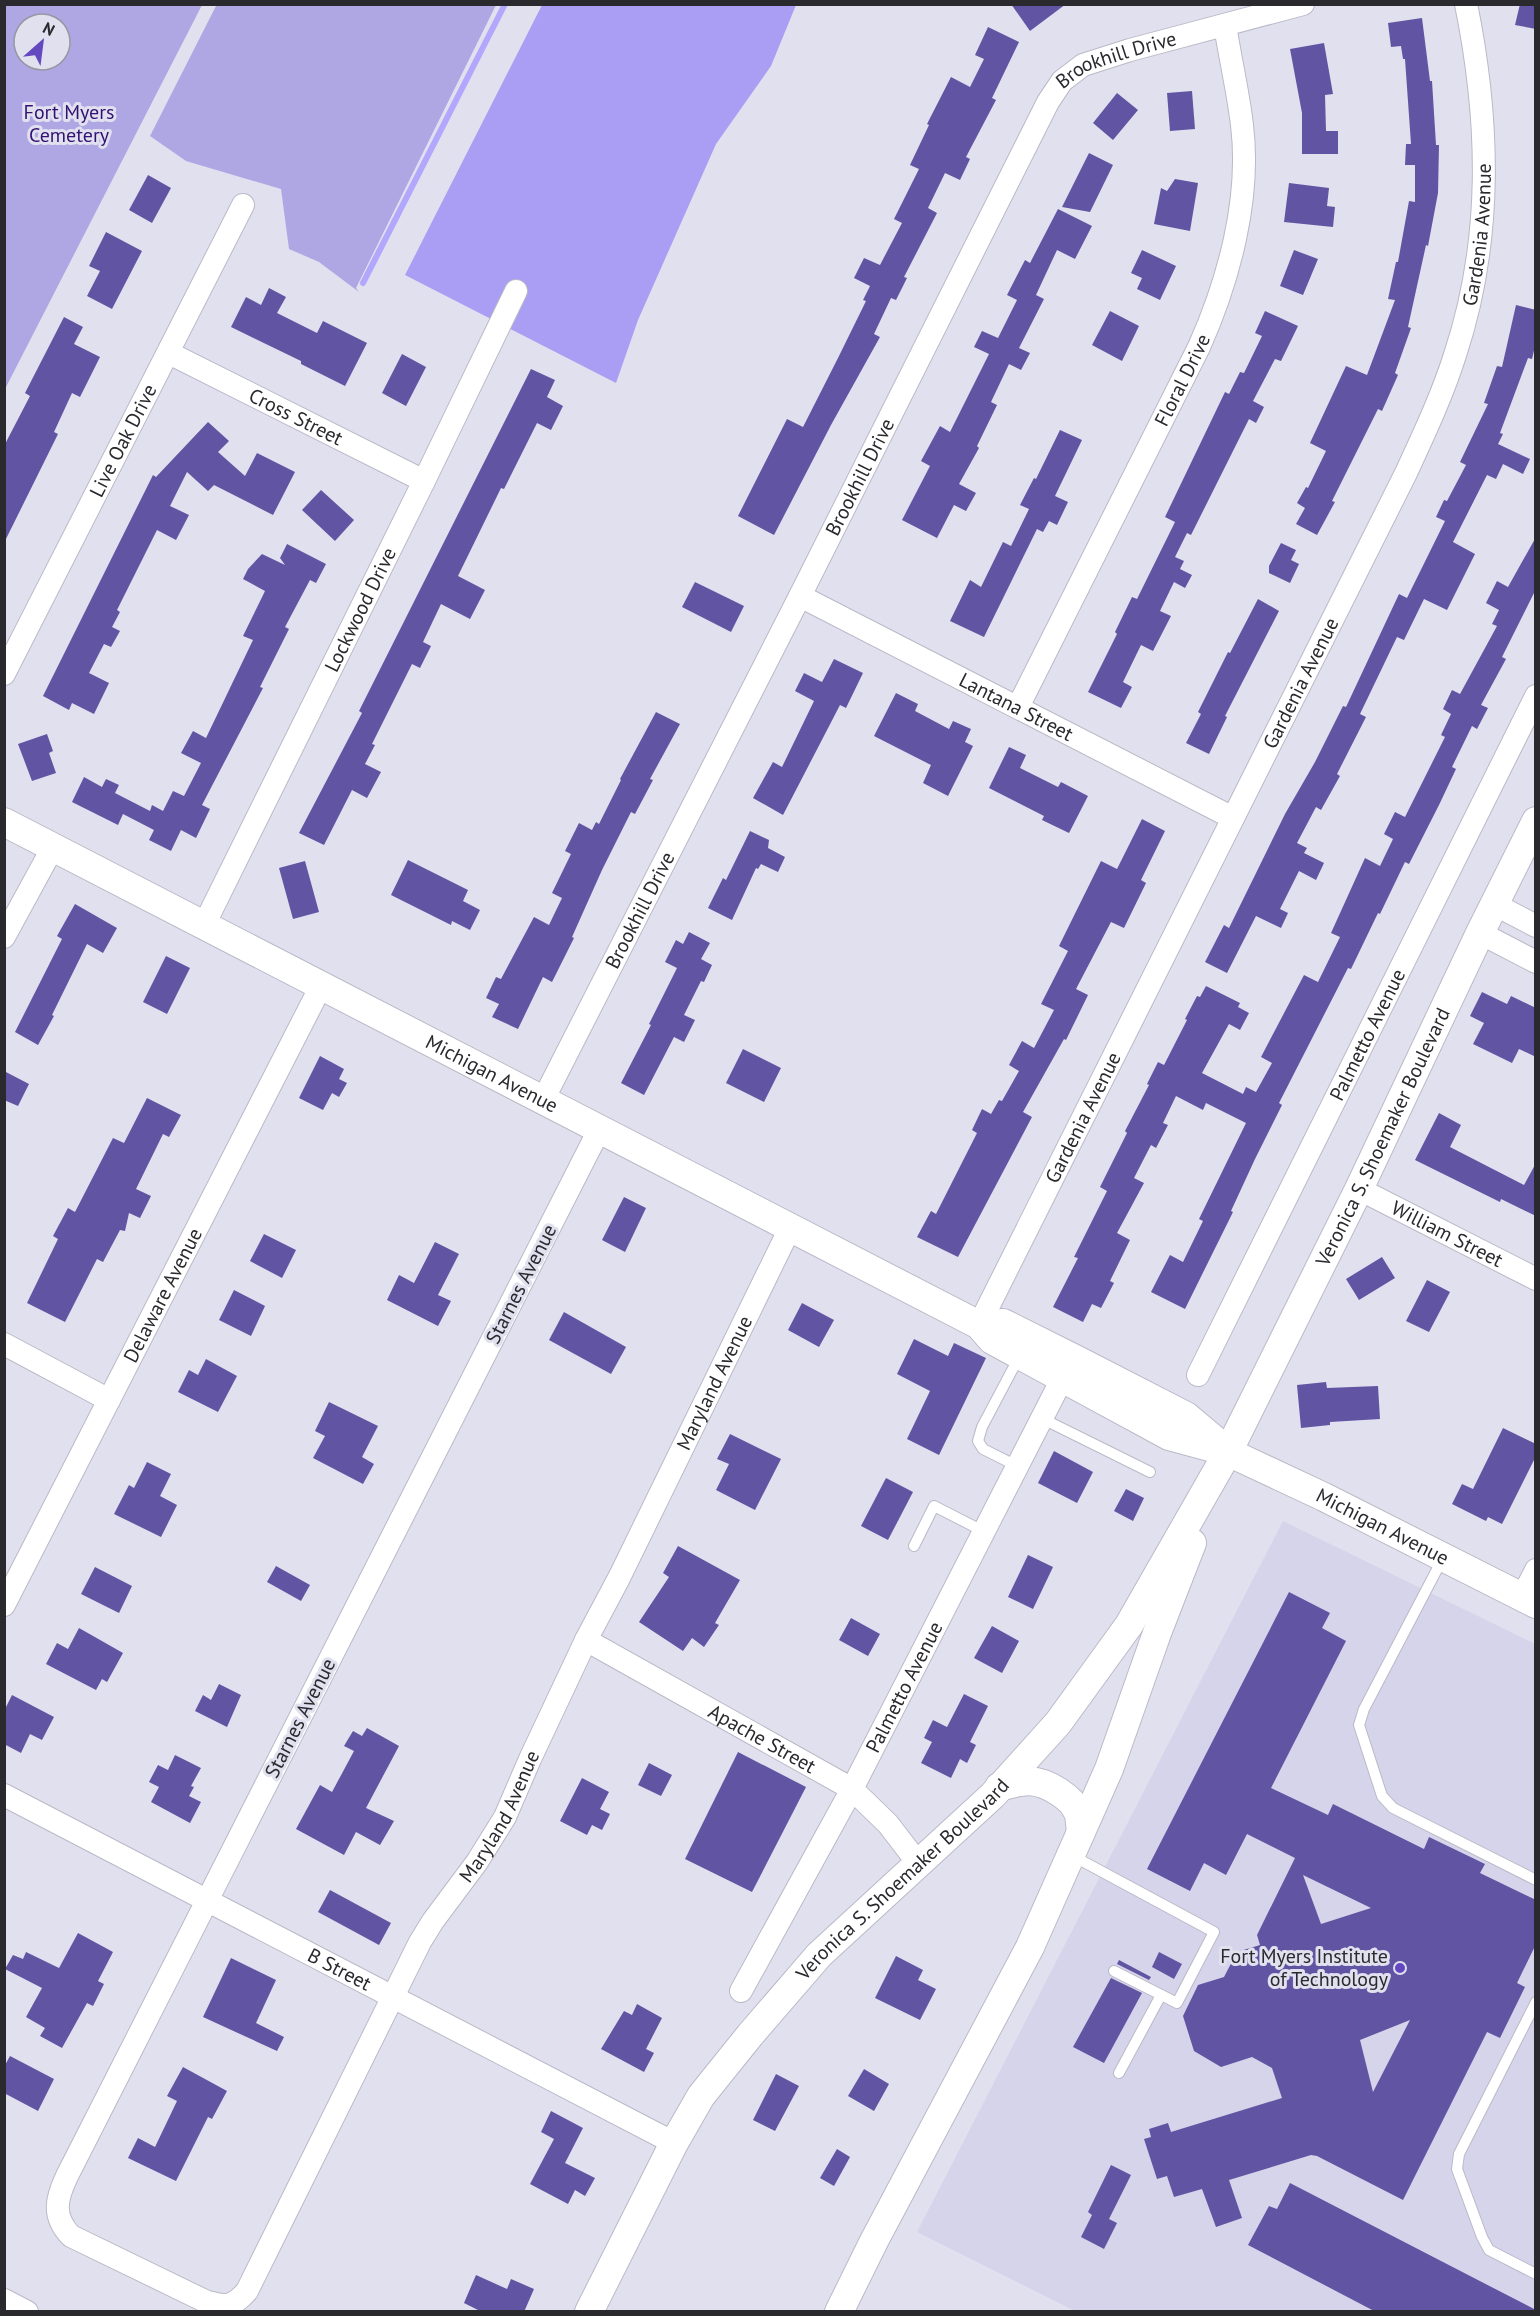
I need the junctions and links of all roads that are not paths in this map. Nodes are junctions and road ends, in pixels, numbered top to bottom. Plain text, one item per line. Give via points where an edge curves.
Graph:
1 (1303, 4) edge
2 (1466, 4) edge
3 (1225, 25) junction
4 (243, 205) dead end
5 (516, 291) dead end
6 (169, 353) junction
7 (424, 482) junction
8 (800, 596) junction
9 (4, 674) edge
10 (1536, 696) edge
11 (1018, 707) junction
12 (1233, 818) junction
13 (1536, 821) edge
14 (4, 822) edge
15 (52, 848) junction
16 (1494, 904) junction
17 (204, 925) junction
18 (1536, 926) edge
19 (1479, 933) junction
20 (4, 937) edge
21 (1536, 962) edge
22 (321, 986) junction
23 (543, 1100) junction
24 (599, 1130) junction
25 (1359, 1189) junction
26 (790, 1228) junction
27 (1536, 1279) edge
28 (979, 1325) junction
29 (4, 1344) edge
30 (1020, 1356) junction
31 (1198, 1375) dead end
32 (1062, 1379) junction
33 (109, 1400) junction
34 (1041, 1418) junction
35 (1228, 1452) junction
36 (1017, 1466) junction
37 (1150, 1472) dead end
38 (983, 1531) junction
39 (914, 1546) dead end
40 (1443, 1557) junction
41 (1536, 1570) edge
42 (1529, 1600) edge
43 (4, 1605) edge
44 (586, 1640) junction
45 (999, 1787) junction
46 (852, 1789) junction
47 (4, 1795) edge
48 (1076, 1844) junction
49 (918, 1863) junction
50 (1536, 1880) edge
51 (208, 1900) junction
52 (1114, 1971) dead end
53 (741, 1991) dead end
54 (1161, 1995) junction
55 (393, 1997) junction
56 (1536, 2002) edge
57 (1119, 2073) dead end
58 (675, 2143) junction
59 (142, 2271) joint
60 (1536, 2274) edge
61 (4, 2300) edge
62 (27, 2312) edge
63 (589, 2312) edge
64 (838, 2312) edge

1 - 3 street, Brookhill Drive
2 - 12 street, Gardenia Avenue via 1484,114 1485,156 1478,256 1455,355 1406,472
3 - 8 street, Brookhill Drive via 1083,65 1062,81
3 - 11 street, Floral Drive via 1242,126 1243,169 1238,232 1229,267 1199,347
4 - 6 street, Live Oak Drive
5 - 7 street, Lockwood Drive
6 - 7 street, Cross Street
6 - 9 street, Live Oak Drive
7 - 17 street, Lockwood Drive
8 - 11 street, Lantana Street
8 - 23 street, Brookhill Drive
10 - 31 street, Palmetto Avenue
11 - 12 street, Lantana Street
12 - 28 street, Gardenia Avenue
13 - 16 street, Veronica S. Shoemaker Boulevard
14 - 15 street, Michigan Avenue
15 - 17 street, Michigan Avenue
15 - 20 street
16 - 18 street
16 - 19 street, Veronica S. Shoemaker Boulevard
17 - 22 street, Michigan Avenue
19 - 21 street
19 - 25 street, Veronica S. Shoemaker Boulevard
22 - 23 street, Michigan Avenue
22 - 33 street, Delaware Avenue
23 - 24 street, Michigan Avenue
24 - 26 street, Michigan Avenue
24 - 51 street, Starnes Avenue
25 - 27 street, William Street
25 - 35 street, Veronica S. Shoemaker Boulevard
26 - 28 street, Michigan Avenue
26 - 44 street, Maryland Avenue
28 - 30 street, Michigan Avenue via 992,1340
28 - 35 street, Michigan Avenue via 1003,1323 1117,1380 1186,1416
29 - 33 street
30 - 32 street, Michigan Avenue
30 - 36 lane via 978,1441 983,1449
32 - 34 street, Palmetto Avenue
32 - 35 street, Michigan Avenue via 1169,1436
33 - 43 street, Delaware Avenue
34 - 36 street, Palmetto Avenue
34 - 37 lane
35 - 40 street, Michigan Avenue
35 - 45 street, Veronica S. Shoemaker Boulevard via 1129,1625 1058,1723
35 - 48 street, Veronica S. Shoemaker Boulevard via 1109,1769
36 - 38 street, Palmetto Avenue
38 - 39 lane via 934,1506
38 - 46 street, Palmetto Avenue
40 - 42 street, Michigan Avenue
40 - 50 lane via 1359,1725 1382,1796 1393,1808
41 - 42 street
44 - 46 street, Apache Street
44 - 55 street, Maryland Avenue via 505,1816 420,1942
45 - 48 street via 1037,1781 1065,1796 1077,1809
45 - 49 street, Veronica S. Shoemaker Boulevard
46 - 49 street, Apache Street via 888,1824
46 - 53 street, Palmetto Avenue
47 - 51 street, B Street
48 - 54 lane via 1214,1932 1176,2002
48 - 64 street, Veronica S. Shoemaker Boulevard via 1030,1947
49 - 58 street, Veronica S. Shoemaker Boulevard via 819,1955 701,2096
51 - 55 street, B Street
51 - 59 street, Starnes Avenue via 58,2195 62,2226 71,2236
52 - 54 lane
54 - 57 lane
55 - 58 street, B Street
55 - 59 street, Maryland Avenue via 247,2292 237,2303 223,2306 207,2302
56 - 60 lane via 1459,2154 1457,2169 1490,2250
58 - 63 street, Veronica S. Shoemaker Boulevard
61 - 62 street

